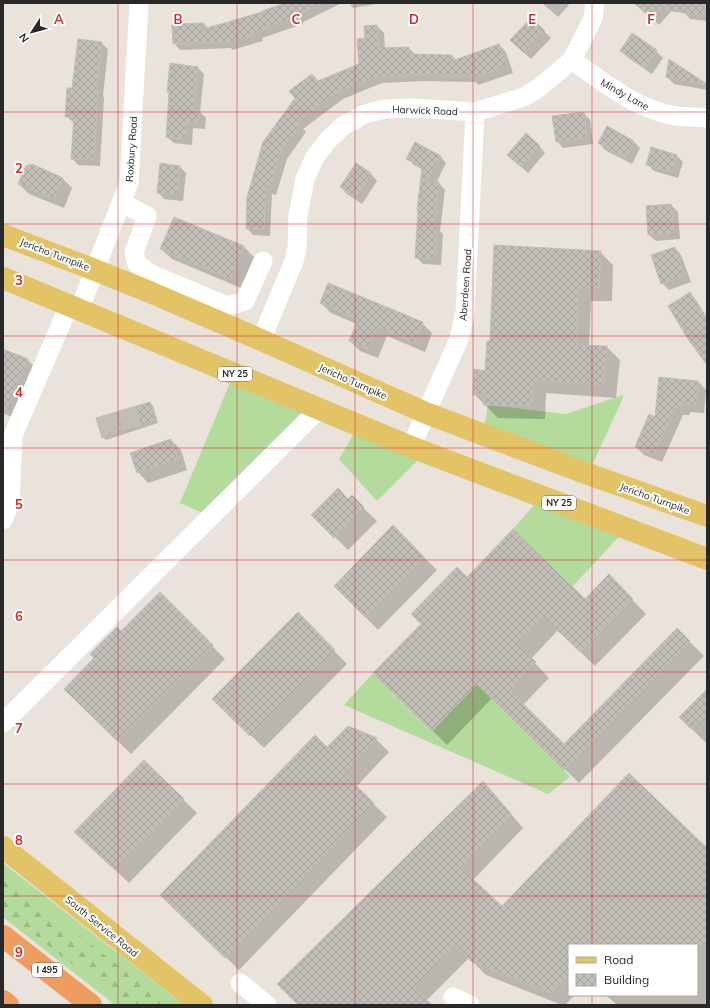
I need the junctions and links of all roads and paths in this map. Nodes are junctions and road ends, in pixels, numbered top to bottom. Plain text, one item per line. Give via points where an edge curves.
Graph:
1 (140, 3) edge
2 (596, 3) edge
3 (572, 60) junction
4 (475, 112) junction
5 (707, 118) edge
6 (122, 203) junction
7 (3, 235) edge
8 (263, 261) dead end
9 (95, 270) junction
10 (3, 278) edge
11 (148, 282) junction
12 (74, 308) junction
13 (224, 314) junction
14 (261, 340) junction
15 (319, 409) junction
16 (426, 413) junction
17 (411, 447) junction
18 (707, 516) edge
19 (3, 520) edge
20 (707, 559) edge
21 (3, 723) edge
22 (3, 847) edge
23 (3, 936) edge
24 (240, 983) dead end
25 (453, 997) dead end
26 (3, 1002) edge
27 (8, 1005) edge
28 (91, 1005) edge
29 (202, 1005) edge
30 (267, 1005) edge
31 (470, 1005) edge

1 - 6 street, Roxbury Road via 129,183
2 - 3 street, Harwick Road via 592,18
3 - 4 street, Harwick Road via 524,97
3 - 5 street, Mindy Lane via 614,90 646,107 676,116
4 - 14 street, Harwick Road via 385,109 365,114 343,126 328,140 314,157 304,179 294,261
4 - 16 street, Aberdeen Road via 465,313 460,336
6 - 9 street, Roxbury Road
6 - 11 street via 147,216 134,253 137,264
7 - 9 main road, Jericho Turnpike
8 - 13 street via 245,301
9 - 11 main road, Jericho Turnpike
9 - 12 street, Roxbury Road
10 - 12 main road, NY 25
11 - 13 main road, Jericho Turnpike
12 - 15 main road, NY 25
12 - 19 street, Roxbury Road via 16,428 10,503
13 - 14 main road, Jericho Turnpike
14 - 16 main road, Jericho Turnpike
15 - 17 main road, NY 25
15 - 21 street
16 - 17 street, Aberdeen Road
16 - 18 main road, Jericho Turnpike
17 - 20 main road, NY 25
22 - 29 main road, South Service Road
23 - 28 highway, I 495
24 - 30 street
25 - 31 street
26 - 27 highway

